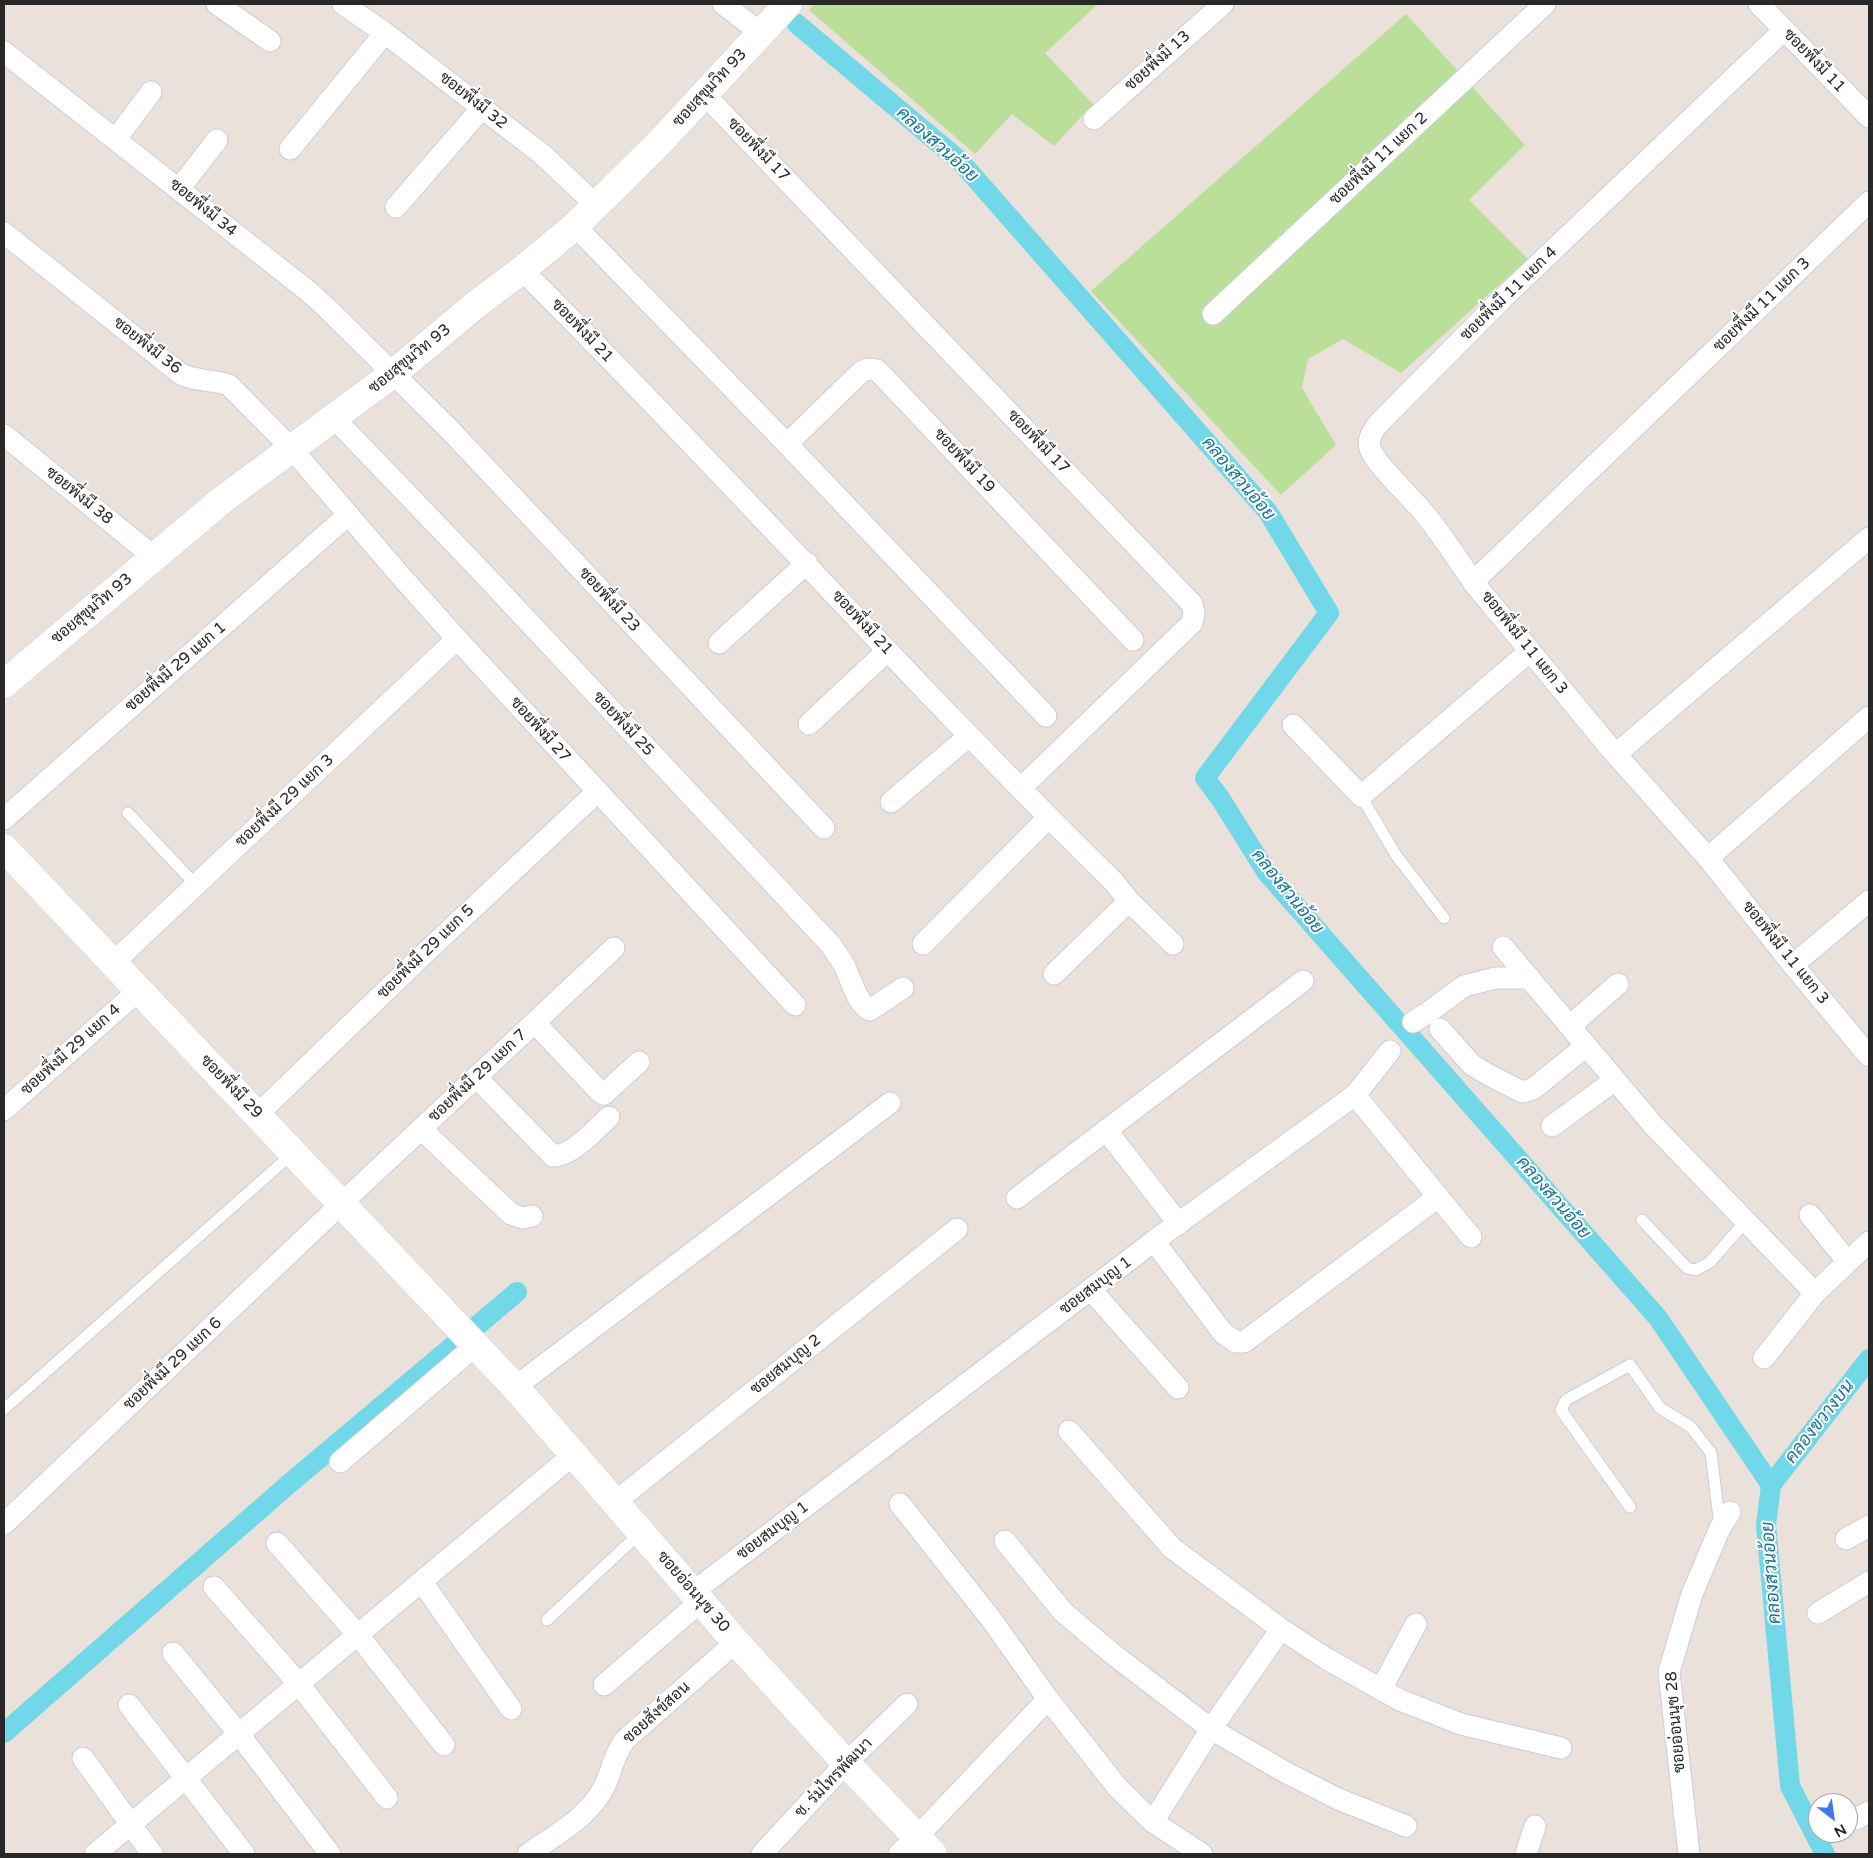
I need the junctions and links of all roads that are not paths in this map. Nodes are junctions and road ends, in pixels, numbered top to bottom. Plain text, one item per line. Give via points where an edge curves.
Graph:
1 (217, 4) edge
2 (343, 4) edge
3 (723, 4) edge
4 (788, 4) edge
5 (1223, 4) edge
6 (1545, 4) edge
7 (1760, 4) edge
8 (1784, 30) junction
9 (385, 34) junction
10 (761, 34) junction
11 (270, 41) dead end
12 (4, 52) edge
13 (151, 92) dead end
14 (705, 95) junction
15 (482, 108) junction
16 (1869, 117) edge
17 (1094, 119) dead end
18 (116, 139) junction
19 (217, 140) dead end
20 (290, 149) dead end
21 (179, 189) junction
22 (1869, 202) edge
23 (596, 206) junction
24 (396, 207) dead end
25 (575, 226) junction
26 (4, 233) edge
27 (522, 270) junction
28 (1213, 314) dead end
29 (394, 373) junction
30 (334, 418) junction
31 (4, 435) edge
32 (787, 444) junction
33 (292, 449) junction
34 (348, 515) junction
35 (1869, 538) edge
36 (154, 557) junction
37 (807, 563) junction
38 (1473, 582) junction
39 (457, 639) junction
40 (1133, 640) dead end
41 (719, 643) dead end
42 (887, 650) junction
43 (1530, 651) junction
44 (4, 684) edge
45 (1046, 716) dead end
46 (1869, 717) edge
47 (809, 724) dead end
48 (1293, 725) dead end
49 (969, 736) junction
50 (1616, 754) junction
51 (1020, 789) junction
52 (597, 792) junction
53 (1361, 796) junction
54 (891, 802) dead end
55 (128, 813) dead end
56 (1048, 818) junction
57 (4, 819) edge
58 (824, 828) dead end
59 (4, 848) edge
60 (1708, 858) junction
61 (196, 886) junction
62 (1129, 901) junction
63 (1869, 901) edge
64 (1444, 918) dead end
65 (923, 944) dead end
66 (1173, 944) dead end
67 (1503, 947) dead end
68 (614, 948) dead end
69 (113, 963) junction
70 (1793, 965) junction
71 (1054, 974) dead end
72 (1530, 978) junction
73 (1303, 981) dead end
74 (1618, 984) dead end
75 (903, 988) dead end
76 (139, 990) junction
77 (796, 1005) dead end
78 (1413, 1022) dead end
79 (534, 1023) junction
80 (1570, 1026) junction
81 (1440, 1029) dead end
82 (1586, 1046) junction
83 (1390, 1051) dead end
84 (1869, 1056) edge
85 (639, 1062) dead end
86 (476, 1078) junction
87 (1615, 1080) junction
88 (1355, 1095) junction
89 (890, 1104) dead end
90 (4, 1110) edge
91 (258, 1115) junction
92 (609, 1117) dead end
93 (1552, 1126) dead end
94 (422, 1129) junction
95 (1106, 1130) junction
96 (293, 1153) junction
97 (1438, 1197) junction
98 (1017, 1198) dead end
99 (342, 1204) junction
100 (1810, 1215) dead end
101 (532, 1216) dead end
102 (1642, 1220) dead end
103 (1746, 1221) junction
104 (1179, 1224) junction
105 (958, 1228) dead end
106 (1471, 1238) dead end
107 (1154, 1241) junction
108 (1869, 1242) edge
109 (1848, 1262) junction
110 (1091, 1290) junction
111 (1815, 1293) junction
112 (468, 1338) junction
113 (1764, 1358) dead end
114 (515, 1387) junction
115 (1178, 1388) dead end
116 (4, 1409) edge
117 (1069, 1431) dead end
118 (573, 1455) junction
119 (340, 1462) dead end
120 (615, 1502) junction
121 (900, 1504) dead end
122 (1630, 1507) dead end
123 (1725, 1520) joint
124 (4, 1524) edge
125 (1869, 1526) edge
126 (641, 1532) junction
127 (1846, 1539) dead end
128 (1005, 1541) dead end
129 (277, 1543) dead end
130 (422, 1582) junction
131 (1869, 1582) edge
132 (214, 1587) dead end
133 (697, 1597) junction
134 (1818, 1613) dead end
135 (547, 1620) dead end
136 (1416, 1624) dead end
137 (1282, 1630) junction
138 (358, 1635) junction
139 (736, 1642) junction
140 (173, 1653) dead end
141 (299, 1684) junction
142 (604, 1685) dead end
143 (1381, 1689) junction
144 (1048, 1699) junction
145 (908, 1704) dead end
146 (129, 1705) dead end
147 (511, 1709) dead end
148 (1211, 1729) junction
149 (239, 1734) junction
150 (444, 1745) dead end
151 (1561, 1748) dead end
152 (83, 1758) dead end
153 (846, 1763) junction
154 (186, 1778) junction
155 (387, 1798) dead end
156 (1153, 1822) junction
157 (130, 1823) junction
158 (1406, 1826) dead end
159 (1535, 1826) dead end
160 (916, 1849) edge
161 (94, 1854) edge
162 (152, 1854) edge
163 (244, 1854) edge
164 (330, 1854) edge
165 (528, 1854) edge
166 (762, 1854) edge
167 (1202, 1854) edge
168 (1526, 1854) edge
169 (1690, 1854) edge

1 - 11 street
2 - 9 street, ซอยพึ่งมี 32
3 - 10 street
4 - 10 street, ซอยสุขุมวิท 93
5 - 17 street, ซอยพึ่งมี 13
6 - 28 street, ซอยพึ่งมี 11 แยก 2
7 - 8 street, ซอยพึ่งมี 11
8 - 16 street, ซอยพึ่งมี 11
8 - 38 street, ซอยพึ่งมี 11 แยก 4 via 1503,298 1375,428 1369,442 1373,456 1423,511
9 - 15 street, ซอยพึ่งมี 32
9 - 20 street
10 - 14 street, ซอยสุขุมวิท 93
12 - 18 street, ซอยพึ่งมี 34
13 - 18 street
14 - 23 street, ซอยสุขุมวิท 93
14 - 51 street, ซอยพึ่งมี 17 via 1192,604 1192,623
15 - 23 street, ซอยพึ่งมี 32 via 543,155
15 - 24 street
18 - 21 street, ซอยพึ่งมี 34
19 - 21 street
21 - 29 street, ซอยพึ่งมี 34 via 308,291
22 - 38 street, ซอยพึ่งมี 11 แยก 3
23 - 25 street, ซอยสุขุมวิท 93
25 - 27 street, ซอยสุขุมวิท 93
25 - 32 street
26 - 33 street, ซอยพึ่งมี 36 via 181,374 191,379 229,385
27 - 29 street, ซอยสุขุมวิท 93
27 - 37 street, ซอยพึ่งมี 21
29 - 30 street, ซอยสุขุมวิท 93
29 - 58 street, ซอยพึ่งมี 23
30 - 33 street, ซอยสุขุมวิท 93
30 - 75 street, ซอยพึ่งมี 25 via 831,945 866,1008 876,1007
31 - 36 street, ซอยพึ่งมี 38
32 - 40 street, ซอยพึ่งมี 19 via 860,372 878,370
32 - 45 street
33 - 34 street, ซอยพึ่งมี 27
33 - 36 street, ซอยสุขุมวิท 93 via 222,500
34 - 39 street, ซอยพึ่งมี 27
34 - 57 street, ซอยพึ่งมี 29 แยก 1
35 - 50 street
36 - 44 street, ซอยสุขุมวิท 93
37 - 41 street
37 - 42 street, ซอยพึ่งมี 21
38 - 43 street, ซอยพึ่งมี 11 แยก 3
39 - 52 street, ซอยพึ่งมี 27
39 - 61 street, ซอยพึ่งมี 29 แยก 3
42 - 47 street
42 - 49 street, ซอยพึ่งมี 21
43 - 50 street, ซอยพึ่งมี 11 แยก 3
43 - 53 street
46 - 60 street
48 - 53 street
49 - 51 street, ซอยพึ่งมี 21
49 - 54 street
50 - 60 street, ซอยพึ่งมี 11 แยก 3
51 - 56 street, ซอยพึ่งมี 21
52 - 77 street, ซอยพึ่งมี 27
52 - 91 street, ซอยพึ่งมี 29 แยก 5
53 - 64 lane via 1396,855
55 - 61 lane
56 - 62 street, ซอยพึ่งมี 21 via 1114,882
56 - 65 street
59 - 69 street, ซอยพึ่งมี 29
60 - 70 street, ซอยพึ่งมี 11 แยก 3
61 - 69 street, ซอยพึ่งมี 29 แยก 3
62 - 66 street, ซอยพึ่งมี 21
62 - 71 street
63 - 70 street
67 - 72 street
68 - 79 street, ซอยพึ่งมี 29 แยก 7
69 - 76 street, ซอยพึ่งมี 29
70 - 84 street, ซอยพึ่งมี 11 แยก 3
72 - 78 street via 1496,978 1464,986
72 - 80 street
73 - 95 street
74 - 80 street
76 - 90 street, ซอยพึ่งมี 29 แยก 4
76 - 91 street, ซอยพึ่งมี 29
79 - 85 street via 604,1094
79 - 86 street, ซอยพึ่งมี 29 แยก 7
80 - 82 street
81 - 82 street via 1472,1065 1522,1092 1533,1089
82 - 87 street
83 - 88 street, ซอยสมบุญ 1
86 - 92 street via 553,1156 560,1156 576,1146
86 - 94 street, ซอยพึ่งมี 29 แยก 7
87 - 93 street
87 - 103 street via 1654,1126
88 - 97 street
88 - 104 street, ซอยสมบุญ 1
89 - 114 street
91 - 96 street, ซอยพึ่งมี 29
94 - 99 street, ซอยพึ่งมี 29 แยก 7
94 - 101 street via 511,1214 523,1218
95 - 98 street
95 - 104 street
96 - 99 street, ซอยพึ่งมี 29
96 - 116 lane
97 - 106 street
97 - 107 street via 1244,1342 1236,1342 1223,1333
99 - 112 street, ซอยพึ่งมี 29
99 - 124 street, ซอยพึ่งมี 29 แยก 6
100 - 109 street
102 - 103 lane via 1687,1268 1696,1270 1710,1262
103 - 111 street
104 - 107 street, ซอยสมบุญ 1
105 - 120 street, ซอยสมบุญ 2
107 - 110 street, ซอยสมบุญ 1
108 - 109 street
109 - 111 street
110 - 115 street
110 - 133 street, ซอยสมบุญ 1
111 - 113 street
112 - 114 street, ซอยอ่อนนุช 30
112 - 119 street
114 - 118 street, ซอยอ่อนนุช 30
117 - 137 street via 1172,1548
118 - 120 street, ซอยอ่อนนุช 30
118 - 130 street
120 - 126 street, ซอยอ่อนนุช 30
121 - 144 street via 991,1619
122 - 123 lane via 1561,1410 1566,1400 1630,1365 1660,1408 1691,1427 1711,1453
123 - 169 street, ซอยอ่อนนุช 28 via 1692,1594 1669,1672
125 - 127 street
126 - 133 street, ซอยอ่อนนุช 30
126 - 135 lane
128 - 148 street via 1063,1612
129 - 138 street
130 - 138 street
130 - 147 street
131 - 134 street
132 - 141 street
133 - 139 street, ซอยอ่อนนุช 30
133 - 142 street, ซอยสมบุญ 1
136 - 143 street
137 - 143 street via 1327,1660
137 - 148 street
138 - 141 street
138 - 150 street
139 - 153 street, ซอยอ่อนนุช 30
139 - 165 street, ซอยสังข์สอน via 625,1740 617,1750 604,1786 588,1811
140 - 149 street
141 - 149 street
141 - 155 street
143 - 151 street via 1461,1724
144 - 156 street via 1118,1788
144 - 160 street
145 - 153 street, ซ. ร่มไทรพัฒนา
146 - 154 street
148 - 156 street
148 - 158 street via 1338,1799
149 - 154 street
149 - 164 street
152 - 157 street
153 - 160 street, ซอยอ่อนนุช 30
153 - 166 street, ซ. ร่มไทรพัฒนา
154 - 157 street
154 - 163 street
156 - 167 street
157 - 161 street
157 - 162 street
159 - 168 street

